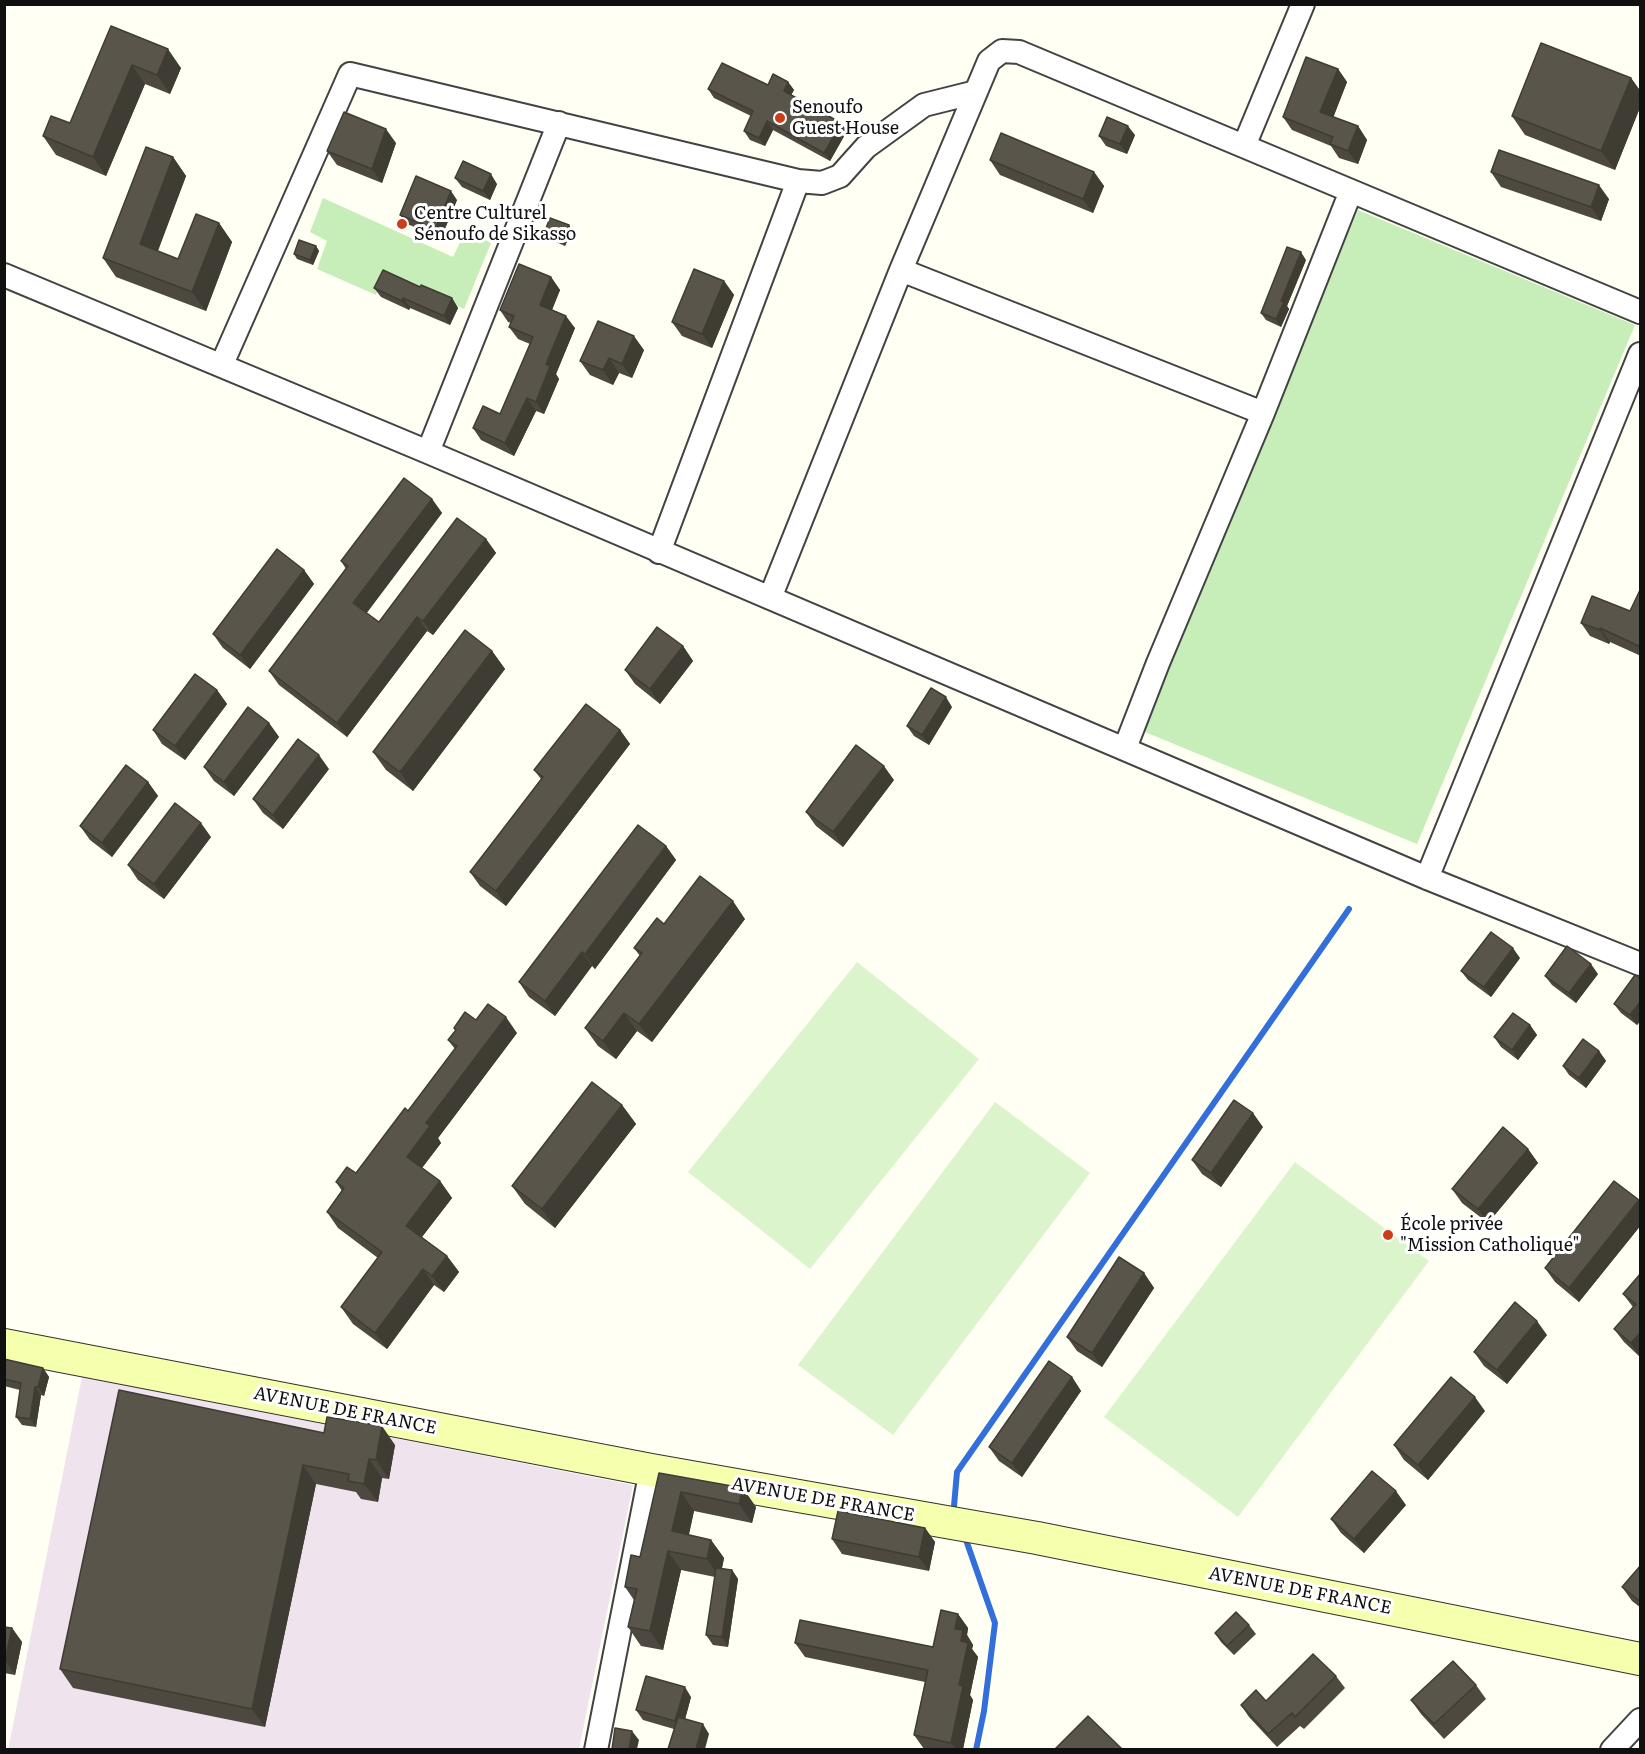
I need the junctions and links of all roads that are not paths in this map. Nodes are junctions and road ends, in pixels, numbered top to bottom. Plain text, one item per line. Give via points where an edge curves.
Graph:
1 (1304, 4) edge
2 (976, 92) junction
3 (559, 123) junction
4 (1244, 146) junction
5 (798, 181) junction
6 (1351, 191) junction
7 (902, 270) junction
8 (4, 275) edge
9 (1641, 312) edge
10 (1641, 354) edge
11 (222, 364) junction
12 (1263, 413) junction
13 (428, 452) junction
14 (659, 552) junction
15 (770, 598) junction
16 (1125, 748) junction
17 (1427, 878) junction
18 (1641, 964) edge
19 (4, 1345) edge
20 (651, 1470) junction
21 (1641, 1659) edge
22 (1641, 1720) edge
23 (596, 1749) edge
24 (1612, 1749) edge

1 - 4 street
2 - 4 street via 995,55 1002,51 1019,52
2 - 5 street via 924,105 866,147 840,176 822,183
2 - 7 street
3 - 5 street
3 - 11 street via 350,74
3 - 13 street
4 - 6 street
5 - 14 street
6 - 9 street
6 - 12 street
7 - 12 street
7 - 15 street
8 - 11 street
10 - 17 street
11 - 13 street
12 - 16 street
13 - 14 street
14 - 15 street
15 - 16 street
16 - 17 street
17 - 18 street
19 - 20 main road, AVENUE DE FRANCE
20 - 21 main road, AVENUE DE FRANCE via 1037,1538
20 - 23 street
22 - 24 street

